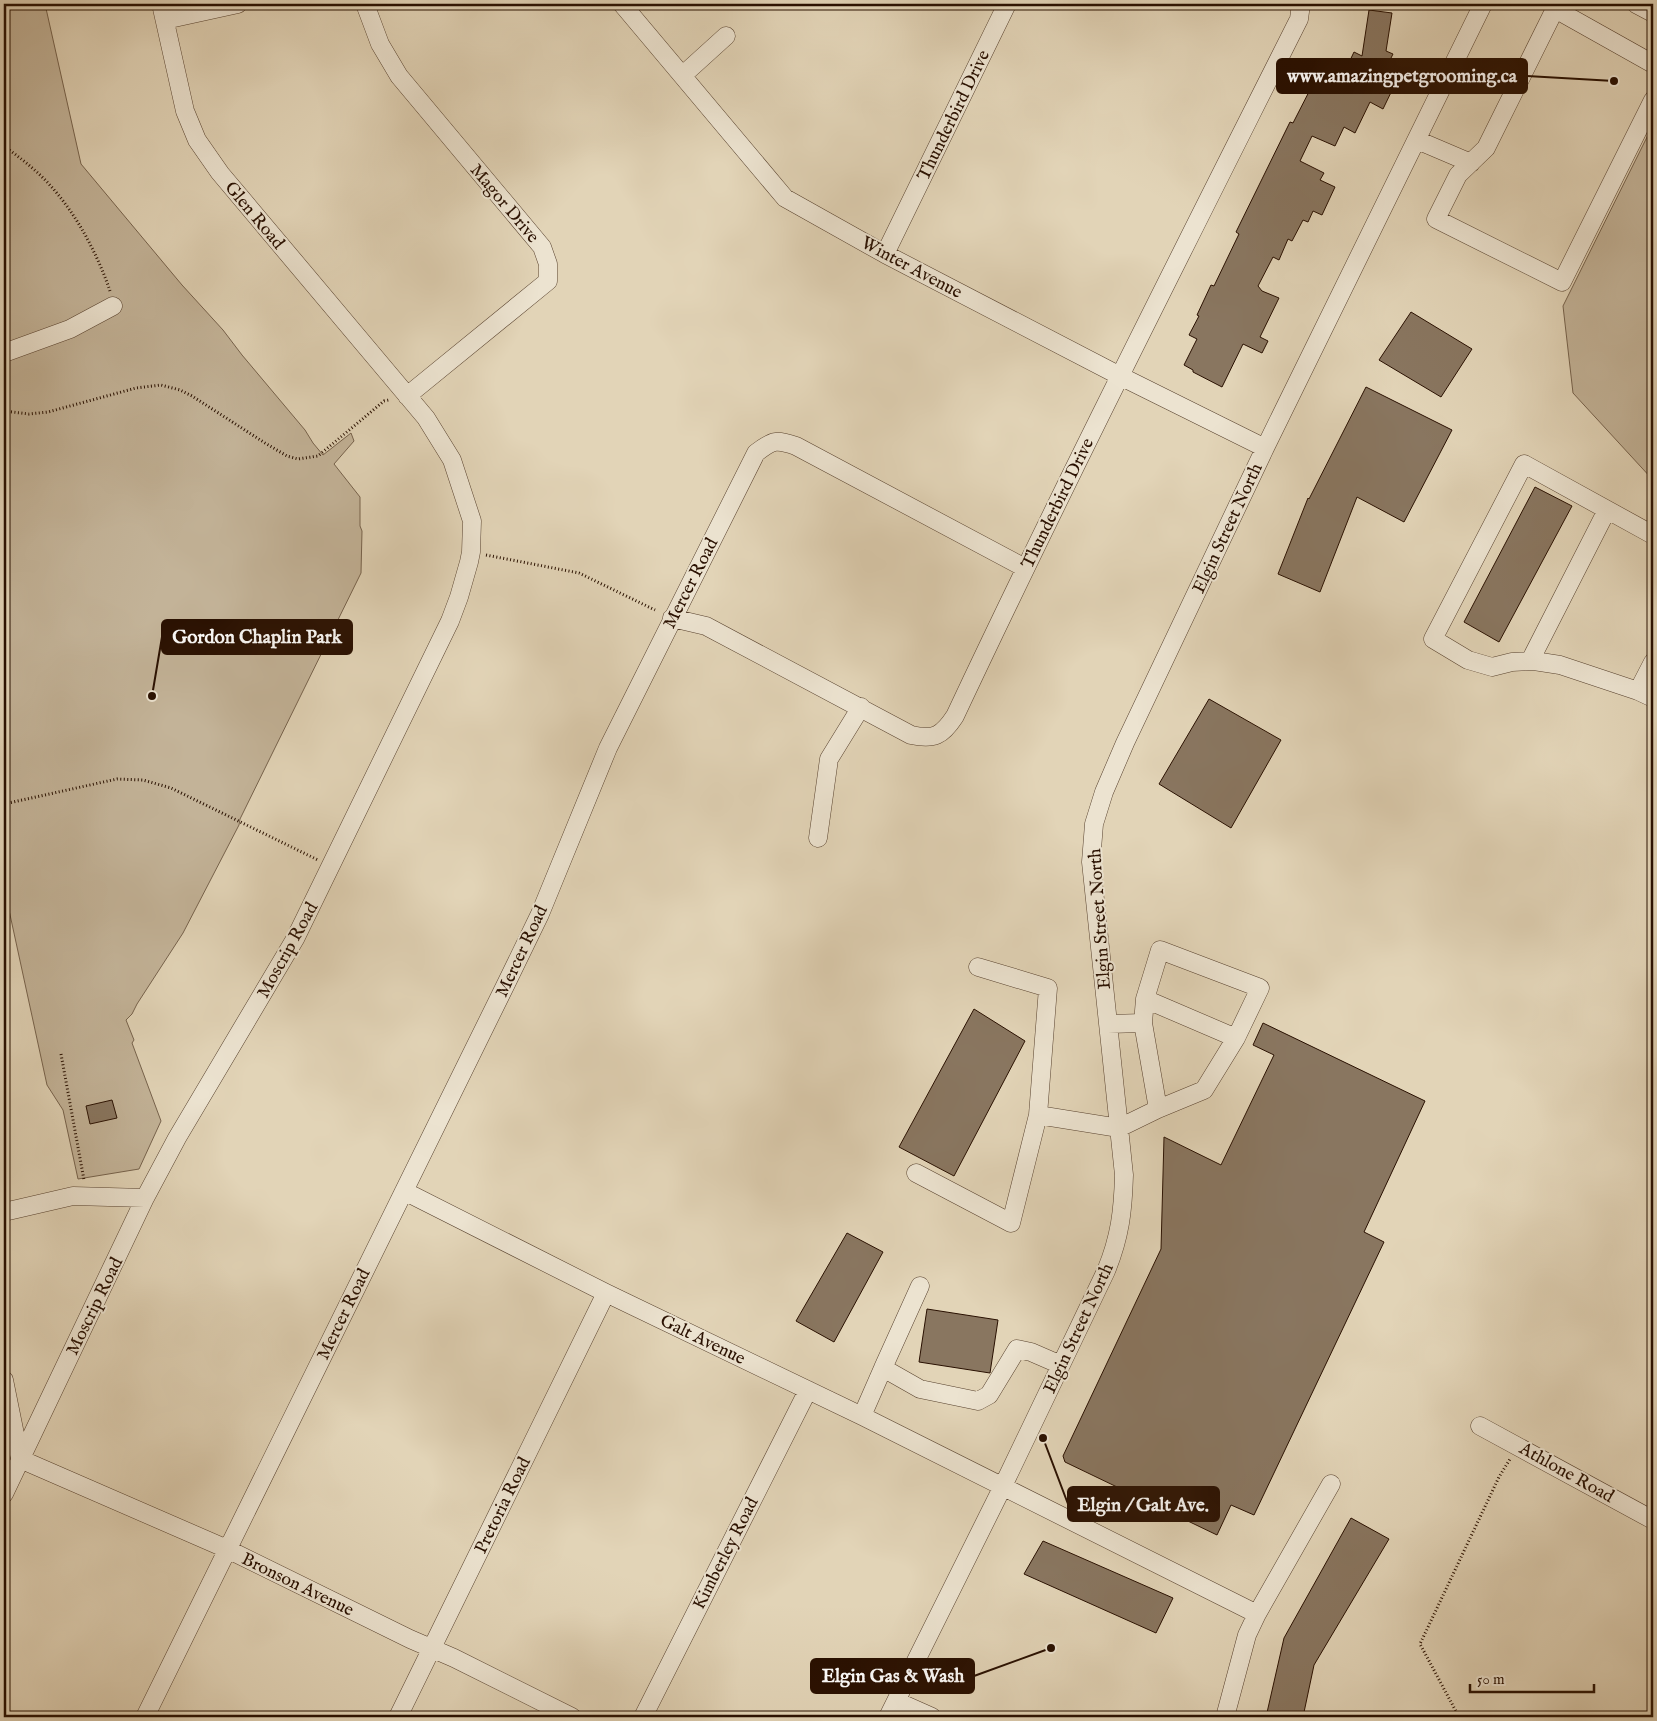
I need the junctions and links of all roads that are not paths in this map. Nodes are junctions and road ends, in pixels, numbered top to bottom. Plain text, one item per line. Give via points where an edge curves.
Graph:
1 (238, 4) edge
2 (365, 4) edge
3 (622, 4) edge
4 (1008, 4) edge
5 (1301, 4) edge
6 (1483, 4) edge
7 (1636, 4) edge
8 (163, 12) edge
9 (1653, 14) edge
10 (726, 36) dead end
11 (1653, 64) edge
12 (683, 75) junction
13 (1653, 100) edge
14 (1417, 140) junction
15 (1471, 163) junction
16 (885, 254) junction
17 (113, 306) road end
18 (4, 354) edge
19 (1120, 376) junction
20 (407, 396) junction
21 (1265, 448) junction
22 (1607, 510) junction
23 (1653, 535) edge
24 (1025, 568) junction
25 (672, 618) junction
26 (1530, 661) junction
27 (1653, 662) edge
28 (1646, 695) edge
29 (860, 707) junction
30 (818, 838) dead end
31 (978, 966) dead end
32 (1145, 999) junction
33 (1143, 1023) junction
34 (1108, 1024) junction
35 (1236, 1038) junction
36 (1158, 1109) junction
37 (1038, 1115) junction
38 (1119, 1128) junction
39 (916, 1174) dead end
40 (404, 1191) junction
41 (145, 1198) junction
42 (4, 1212) edge
43 (920, 1286) dead end
44 (606, 1293) junction
45 (1061, 1365) junction
46 (883, 1368) junction
47 (4, 1380) edge
48 (808, 1390) junction
49 (862, 1416) junction
50 (1480, 1426) dead end
51 (20, 1459) junction
52 (1331, 1484) dead end
53 (1002, 1486) junction
54 (4, 1494) edge
55 (1653, 1520) edge
56 (227, 1549) junction
57 (1257, 1614) junction
58 (432, 1648) junction
59 (896, 1701) junction
60 (145, 1717) edge
61 (398, 1717) edge
62 (572, 1717) edge
63 (643, 1717) edge
64 (888, 1717) edge
65 (932, 1717) edge
66 (1225, 1717) edge

1 - 8 street
2 - 20 street, Magor Drive via 380,44 399,76 542,247 548,264 548,281
3 - 12 street, Winter Avenue
4 - 16 street, Thunderbird Drive
5 - 19 street, Thunderbird Drive via 1299,19
6 - 14 street, Elgin Street North
7 - 9 street
8 - 20 street, Glen Road via 185,112 198,140 220,174
10 - 12 street
11 - 15 street via 1555,10 1486,148
12 - 16 street, Winter Avenue via 785,198
13 - 15 street via 1562,282 1436,219 1458,175
14 - 15 street
14 - 21 street, Elgin Street North
16 - 19 street, Winter Avenue
17 - 18 street via 70,329
19 - 21 street, Winter Avenue
19 - 24 street, Thunderbird Drive
20 - 41 street, Moscrip Road via 426,418 452,460 472,521 471,552 459,598 283,962 177,1138
21 - 34 street, Elgin Street North via 1125,743 1094,824 1091,862
22 - 23 street
22 - 26 street
22 - 26 street via 1524,464 1433,639 1468,660 1492,667
24 - 25 street, Mercer Road via 780,440 767,444 756,454
24 - 29 street, Thunderbird Drive via 955,716 941,733 926,738 911,735
25 - 29 street, Thunderbird Drive via 706,626
25 - 40 street, Mercer Road via 608,748 540,914
26 - 28 street via 1560,664
27 - 28 street
29 - 30 street via 830,759
31 - 37 street via 1048,988
32 - 33 street
32 - 35 street
32 - 35 street via 1160,950 1260,988
33 - 34 street
33 - 36 street
34 - 38 street, Elgin Street North
35 - 36 street via 1204,1090
36 - 38 street
37 - 38 street
37 - 39 street via 1011,1223
38 - 45 street, Elgin Street North via 1124,1208 1116,1247
40 - 44 street, Galt Avenue
40 - 56 street, Mercer Road
41 - 42 street via 73,1196
41 - 51 street, Moscrip Road
43 - 46 street
44 - 48 street, Galt Avenue
44 - 58 street, Pretoria Road
45 - 46 street via 1018,1349 989,1395 978,1401 920,1389
45 - 53 street, Elgin Street North
46 - 49 street
47 - 51 street
48 - 49 street, Galt Avenue
48 - 63 street, Kimberley Road
49 - 53 street, Galt Avenue
50 - 55 street, Athlone Road
51 - 54 street, Moscrip Road
51 - 56 street, Bronson Avenue
52 - 57 street
53 - 57 street, Galt Avenue
53 - 59 street, Elgin Street North
56 - 58 street, Bronson Avenue
56 - 60 street, Mercer Road
57 - 66 street
58 - 61 street, Pretoria Road
58 - 62 street, Bronson Avenue
59 - 64 street, Elgin Street North
59 - 65 street

